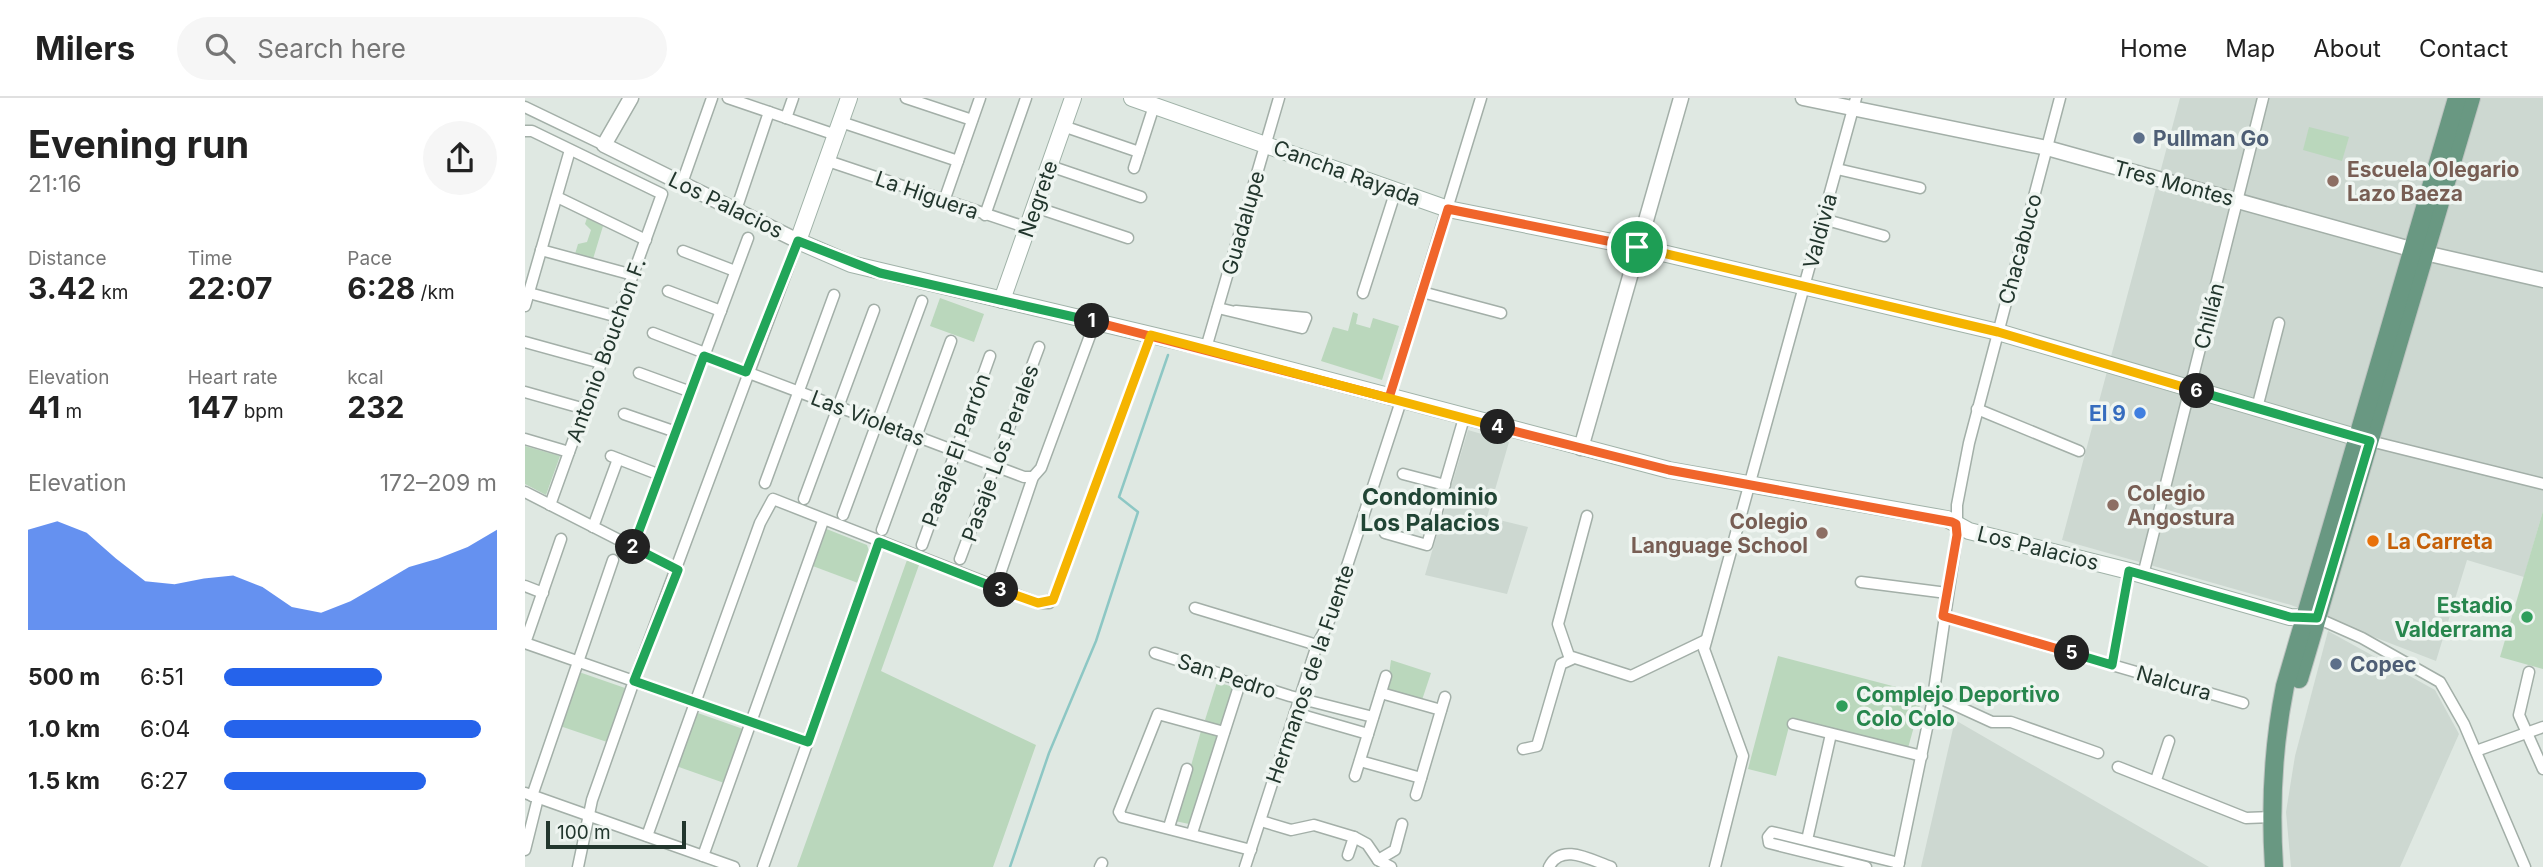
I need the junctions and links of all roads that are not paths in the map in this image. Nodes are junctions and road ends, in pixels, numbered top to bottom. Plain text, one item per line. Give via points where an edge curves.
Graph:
1 (631, 98) edge
2 (712, 98) edge
3 (728, 98) edge
4 (793, 98) edge
5 (849, 98) edge
6 (906, 98) edge
7 (981, 98) edge
8 (1026, 98) edge
9 (1073, 98) edge
10 (1132, 98) edge
11 (1279, 98) edge
12 (1481, 98) edge
13 (1681, 98) edge
14 (1803, 98) edge
15 (2060, 98) edge
16 (2263, 98) edge
17 (2457, 98) edge
18 (2471, 98) edge
19 (747, 101) edge
20 (1855, 104) edge
21 (1154, 106) junction
22 (525, 107) edge
23 (769, 112) junction
24 (786, 118) junction
25 (972, 121) junction
26 (1063, 126) junction
27 (839, 129) junction
28 (529, 131) edge
29 (1266, 144) junction
30 (604, 145) junction
31 (2047, 148) junction
32 (571, 150) junction
33 (1139, 152) junction
34 (828, 161) junction
35 (958, 161) junction
36 (1050, 166) junction
37 (1134, 168) dead end
38 (1837, 169) junction
39 (682, 183) junction
40 (1920, 188) dead end
41 (1396, 190) junction
42 (557, 197) junction
43 (1141, 197) dead end
44 (2238, 200) junction
45 (944, 201) junction
46 (1035, 207) junction
47 (1448, 209) junction
48 (736, 210) junction
49 (985, 215) junction
50 (1823, 219) junction
51 (1028, 228) junction
52 (1884, 236) dead end
53 (748, 238) dead end
54 (1128, 238) dead end
55 (646, 240) junction
56 (798, 241) junction
57 (1637, 247) junction
58 (541, 250) junction
59 (683, 251) dead end
60 (2419, 251) junction
61 (735, 271) junction
62 (633, 275) junction
63 (2543, 280) edge
64 (1805, 286) junction
65 (668, 291) dead end
66 (1422, 292) junction
67 (529, 293) junction
68 (1363, 293) dead end
69 (834, 295) dead end
70 (1002, 300) junction
71 (922, 301) dead end
72 (525, 306) edge
73 (1218, 308) junction
74 (874, 310) dead end
75 (721, 311) junction
76 (1237, 311) junction
77 (1501, 313) dead end
78 (618, 317) junction
79 (1095, 322) junction
80 (2279, 323) dead end
81 (1998, 332) junction
82 (653, 333) dead end
83 (1151, 335) junction
84 (951, 341) dead end
85 (525, 342) edge
86 (1039, 347) dead end
87 (1206, 348) junction
88 (705, 354) junction
89 (991, 356) dead end
90 (601, 363) junction
91 (746, 372) junction
92 (639, 373) dead end
93 (2191, 389) junction
94 (798, 391) junction
95 (525, 392) edge
96 (691, 392) junction
97 (1395, 400) junction
98 (839, 407) junction
99 (2257, 408) junction
100 (585, 409) junction
101 (1977, 409) junction
102 (624, 414) dead end
103 (1464, 418) junction
104 (877, 421) junction
105 (676, 432) junction
106 (917, 436) junction
107 (525, 439) edge
108 (2363, 439) junction
109 (1581, 449) junction
110 (956, 451) junction
111 (2079, 451) dead end
112 (569, 452) junction
113 (995, 466) junction
114 (1403, 474) dead end
115 (660, 475) junction
116 (1033, 477) junction
117 (765, 483) dead end
118 (2543, 484) edge
119 (1445, 485) junction
120 (1751, 485) junction
121 (525, 492) edge
122 (804, 499) dead end
123 (550, 505) junction
124 (843, 515) dead end
125 (1587, 516) dead end
126 (823, 521) junction
127 (1956, 524) junction
128 (593, 527) junction
129 (882, 530) dead end
130 (1385, 533) dead end
131 (561, 538) dead end
132 (879, 542) junction
133 (922, 545) dead end
134 (633, 547) junction
135 (960, 559) dead end
136 (613, 560) dead end
137 (678, 570) junction
138 (2136, 573) junction
139 (999, 577) dead end
140 (1861, 582) dead end
141 (525, 586) edge
142 (543, 593) junction
143 (1947, 593) junction
144 (1195, 608) dead end
145 (1943, 616) junction
146 (2309, 619) junction
147 (1706, 640) junction
148 (525, 643) edge
149 (1317, 645) junction
150 (1155, 653) dead end
151 (1572, 659) junction
152 (579, 662) junction
153 (2112, 665) junction
154 (2529, 673) dead end
155 (1386, 676) dead end
156 (1241, 680) junction
157 (634, 681) junction
158 (1381, 693) junction
159 (1933, 695) junction
160 (1445, 697) dead end
161 (1299, 698) junction
162 (696, 702) junction
163 (2243, 703) dead end
164 (1441, 710) junction
165 (1295, 713) junction
166 (1373, 716) junction
167 (751, 722) junction
168 (1794, 724) dead end
169 (2543, 727) edge
170 (1224, 732) junction
171 (1831, 733) junction
172 (2526, 733) junction
173 (1368, 734) junction
174 (2169, 741) dead end
175 (808, 742) junction
176 (1523, 749) dead end
177 (2476, 751) junction
178 (2098, 753) dead end
179 (1922, 756) junction
180 (1360, 761) junction
181 (2118, 766) dead end
182 (1187, 769) dead end
183 (2543, 769) edge
184 (1355, 776) dead end
185 (1421, 778) junction
186 (2156, 780) junction
187 (1416, 795) dead end
188 (532, 796) edge
189 (590, 817) junction
190 (2272, 817) junction
191 (1261, 821) junction
192 (1308, 824) junction
193 (1402, 824) dead end
194 (1169, 827) junction
195 (1192, 833) junction
196 (647, 836) junction
197 (1353, 837) junction
198 (1302, 840) dead end
199 (1807, 840) junction
200 (1251, 849) junction
201 (525, 850) edge
202 (1348, 855) dead end
203 (703, 856) junction
204 (1378, 860) junction
205 (1898, 865) edge
206 (578, 867) edge
207 (734, 867) edge
208 (763, 867) edge
209 (1245, 867) edge
210 (1391, 867) edge
211 (1549, 867) edge
212 (1611, 867) edge
213 (1715, 867) edge
214 (1866, 867) edge
215 (2274, 867) edge
216 (2525, 867) edge

1 - 30 street
2 - 39 street
3 - 19 street
4 - 24 street
5 - 27 main road
6 - 25 street
7 - 25 street
8 - 49 street
9 - 26 main road, Negrete
10 - 21 main road, Cancha Rayada
11 - 29 street, Guadalupe
12 - 47 street, Hermanos de la Fuente
13 - 57 street
14 - 20 street, Tres Montes
15 - 31 street, Chacabuco
16 - 44 street, Chillán
17 - 60 main road
18 - 60 main road
19 - 23 street
20 - 31 street, Tres Montes
20 - 38 street, Valdivia
21 - 29 main road, Cancha Rayada
21 - 33 street
22 - 30 street, Los Palacios
23 - 24 street
23 - 48 street
24 - 27 street
25 - 35 street
26 - 33 street
26 - 36 main road, Negrete
27 - 34 main road
27 - 35 street
28 - 32 street
29 - 41 main road, Cancha Rayada
29 - 73 street, Guadalupe
30 - 39 street, Los Palacios
31 - 44 street, Tres Montes
31 - 81 street, Chacabuco
32 - 42 street
32 - 55 street, Antonio Bouchon F. via 662,194
33 - 37 street
34 - 45 street, La Higuera
34 - 56 main road
35 - 45 street
36 - 43 street
36 - 46 main road, Negrete
38 - 40 street
38 - 50 street, Valdivia
39 - 48 street, Los Palacios
41 - 47 main road, Cancha Rayada
41 - 68 street
42 - 55 street
42 - 58 street
44 - 60 street, Tres Montes
44 - 93 street, Chillán
45 - 49 street, La Higuera
46 - 51 main road, Negrete
46 - 54 street
47 - 57 main road, Cancha Rayada
47 - 66 street, Hermanos de la Fuente
48 - 56 street, Los Palacios
49 - 51 street, La Higuera
50 - 52 street
50 - 64 street, Valdivia
51 - 70 main road, Negrete
53 - 61 street
55 - 62 street, Antonio Bouchon F.
56 - 70 main road, Los Palacios via 880,273
56 - 91 street
57 - 64 main road, Cancha Rayada
57 - 109 street
58 - 62 street
58 - 67 street
59 - 61 street
60 - 63 street, Tres Montes
60 - 108 main road
61 - 75 street
62 - 78 street, Antonio Bouchon F.
64 - 81 main road, Cancha Rayada
64 - 120 street, Valdivia
65 - 75 street
66 - 77 street
66 - 97 street, Hermanos de la Fuente
67 - 72 street
67 - 78 street
69 - 94 street
70 - 79 main road, Los Palacios
71 - 104 street
73 - 76 street
73 - 87 street, Guadalupe
74 - 98 street
75 - 88 street
76 - 76 street via 1302,328 1306,318 1246,310
78 - 90 street, Antonio Bouchon F.
79 - 83 main road, Los Palacios
79 - 116 street via 1041,468
80 - 99 street
81 - 93 main road, Cancha Rayada
81 - 101 street, Chacabuco
82 - 88 street, Las Violetas
83 - 87 main road, Los Palacios
83 - 132 street via 1049,603 1038,603
84 - 106 street
85 - 90 street
86 - 113 street, Pasaje Los Perales
87 - 97 main road, Los Palacios
88 - 91 street, Las Violetas
88 - 96 street
89 - 110 street, Pasaje El Parrón
90 - 100 street, Antonio Bouchon F.
91 - 94 street, Las Violetas
91 - 137 street
92 - 96 street
93 - 99 main road, Cancha Rayada
93 - 138 street, Chillán
94 - 98 street, Las Violetas
94 - 117 street
95 - 100 street
96 - 105 street
97 - 103 main road, Los Palacios
97 - 149 street, Hermanos de la Fuente via 1328,624
98 - 104 street, Las Violetas
98 - 122 street
99 - 108 main road, Cancha Rayada
100 - 112 street, Antonio Bouchon F.
101 - 111 street
101 - 127 street, Chacabuco
102 - 105 street
103 - 109 main road, Los Palacios
103 - 119 street
104 - 106 street, Las Violetas
104 - 124 street
105 - 115 street
106 - 110 street, Las Violetas
106 - 129 street
107 - 112 street
108 - 118 street, Cancha Rayada
108 - 146 main road
109 - 120 main road, Los Palacios
110 - 113 street, Las Violetas
110 - 133 street, Pasaje El Parrón
112 - 123 street, Antonio Bouchon F.
113 - 116 street, Las Violetas
113 - 135 street, Pasaje Los Perales
114 - 119 street
115 - 128 street via 615,457
115 - 134 street
116 - 139 street
119 - 130 street via 1427,545
120 - 127 main road, Los Palacios
120 - 147 street, Valdivia
121 - 123 street
123 - 128 street
125 - 151 street via 1558,624
126 - 132 street
126 - 162 street via 773,499 760,523
126 - 167 street
127 - 138 main road, Los Palacios
127 - 143 street, Chacabuco
128 - 134 street
131 - 142 street
132 - 175 street
134 - 137 street
136 - 152 street
137 - 157 street
138 - 146 main road, Los Palacios
138 - 153 street, Chillán
140 - 143 street
141 - 142 street
142 - 148 street
143 - 145 street, Chacabuco
144 - 149 street
145 - 153 street, Nalcura
145 - 159 street, Chacabuco
146 - 177 street, Los Palacios via 2362,638 2435,677 2449,695
146 - 190 main road via 2286,731 2276,756
147 - 151 street via 1631,676
147 - 213 street via 1704,649 1743,756
148 - 152 street
149 - 161 street, Hermanos de la Fuente
150 - 156 street, San Pedro
151 - 176 street via 1561,664 1537,746
152 - 157 street
152 - 188 street
153 - 163 street, Nalcura
154 - 172 street via 2519,707
155 - 158 street
156 - 161 street, San Pedro
156 - 170 street
157 - 162 street
157 - 189 street
158 - 164 street
158 - 166 street
159 - 178 street via 1992,722 2011,722
159 - 179 street, Chacabuco
160 - 164 street
161 - 165 street, Hermanos de la Fuente
161 - 166 street, San Pedro
162 - 167 street
162 - 196 street
164 - 185 street
165 - 173 street
165 - 191 street, Hermanos de la Fuente
166 - 173 street
167 - 175 street
167 - 203 street
168 - 171 street
169 - 172 street
170 - 194 street via 1163,713 1155,717 1119,812 1122,817
170 - 195 street
171 - 179 street
171 - 199 street
172 - 177 street
172 - 183 street
173 - 180 street
174 - 186 street
175 - 208 street
177 - 216 street, Los Palacios
179 - 205 street, Chacabuco
180 - 184 street
180 - 185 street
181 - 186 street
182 - 194 street
185 - 187 street
186 - 190 street via 2246,818
188 - 189 street
188 - 201 street
189 - 196 street
189 - 206 street
190 - 215 main road
191 - 192 street via 1291,830
191 - 200 street, Hermanos de la Fuente
192 - 197 street
192 - 198 street
193 - 204 street via 1395,850
194 - 195 street
195 - 200 street
196 - 203 street
197 - 202 street
197 - 204 street via 1367,844
199 - 205 street
199 - 214 street via 1772,832 1767,839
200 - 209 street, Hermanos de la Fuente
203 - 207 street
204 - 210 street
211 - 212 street via 1555,857 1566,853

